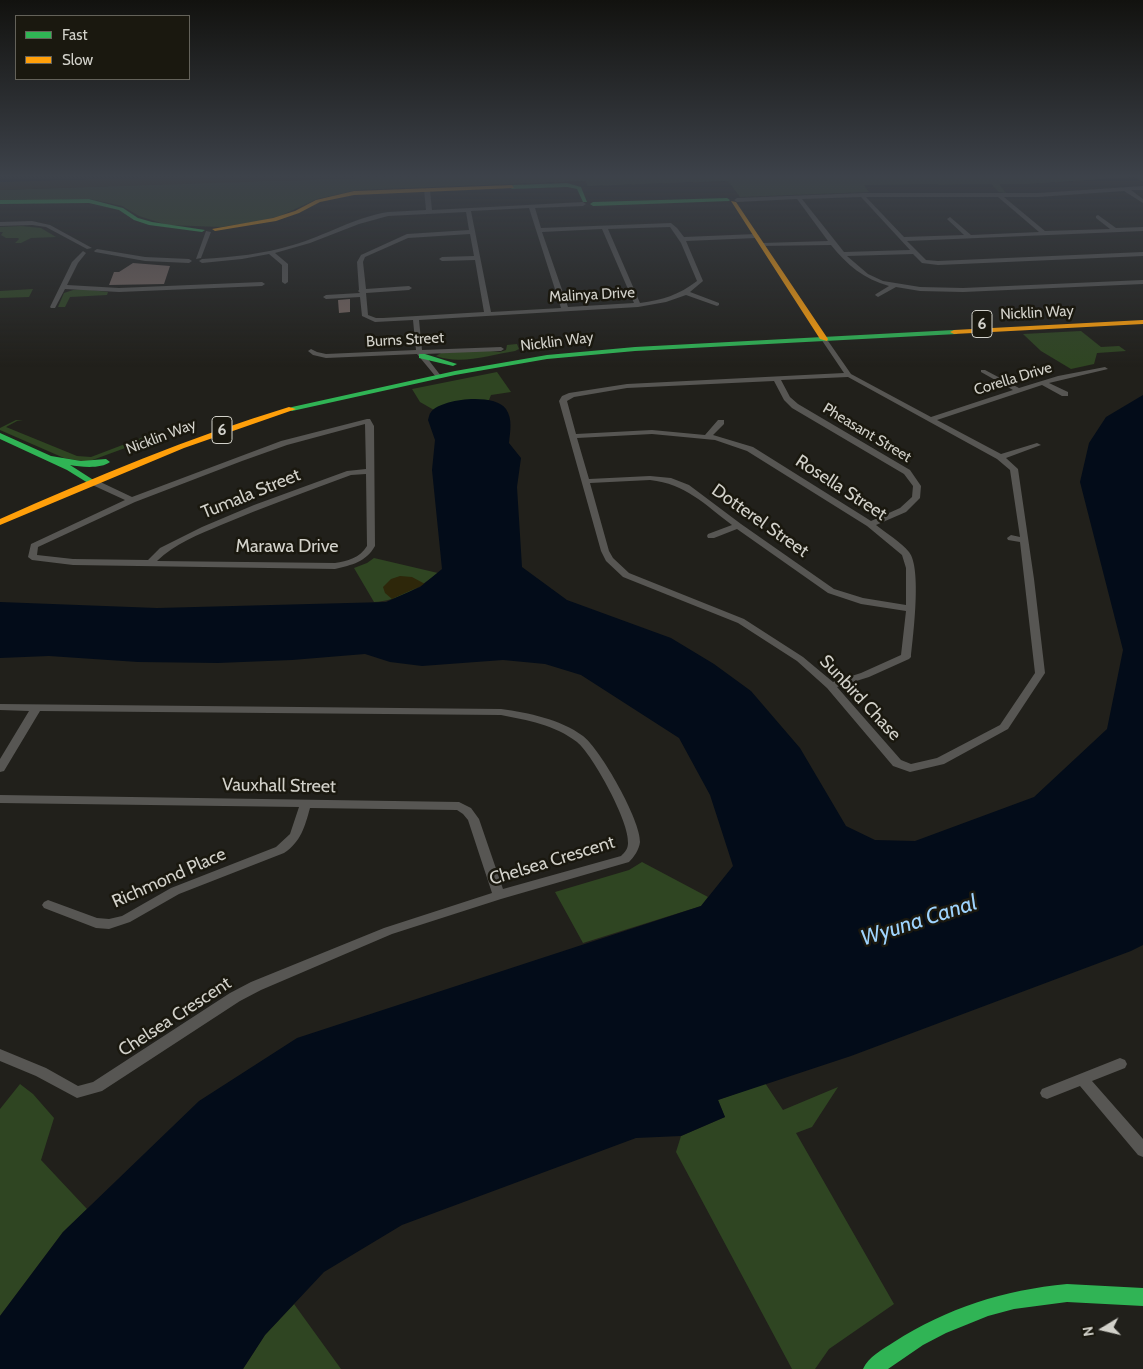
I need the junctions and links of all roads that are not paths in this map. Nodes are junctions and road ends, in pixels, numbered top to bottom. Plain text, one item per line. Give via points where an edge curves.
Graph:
1 (68, 239) edge
2 (206, 239) edge
3 (316, 239) edge
4 (401, 239) edge
5 (472, 239) edge
6 (542, 239) edge
7 (609, 239) edge
8 (681, 239) joint
9 (831, 239) edge
10 (903, 239) edge
11 (759, 241) junction
12 (834, 243) junction
13 (86, 251) junction
14 (271, 252) junction
15 (915, 252) junction
16 (844, 254) junction
17 (1143, 254) edge
18 (476, 258) junction
19 (200, 259) junction
20 (442, 260) dead end
21 (285, 282) dead end
22 (1143, 282) edge
23 (262, 284) dead end
24 (895, 285) junction
25 (64, 287) junction
26 (409, 288) dead end
27 (362, 293) junction
28 (687, 293) junction
29 (878, 296) dead end
30 (326, 297) dead end
31 (717, 304) dead end
32 (638, 305) junction
33 (53, 307) dead end
34 (565, 309) junction
35 (488, 314) junction
36 (1143, 316) edge
37 (416, 318) junction
38 (1143, 322) edge
39 (822, 336) junction
40 (501, 349) dead end
41 (311, 351) dead end
42 (421, 354) junction
43 (452, 364) junction
44 (1105, 369) dead end
45 (983, 371) dead end
46 (435, 372) junction
47 (849, 375) junction
48 (777, 380) junction
49 (1043, 383) junction
50 (1019, 391) junction
51 (1065, 394) dead end
52 (931, 419) junction
53 (721, 422) dead end
54 (0, 436) edge
55 (574, 436) junction
56 (706, 436) junction
57 (164, 440) dead end
58 (0, 445) edge
59 (1036, 445) dead end
60 (1000, 457) junction
61 (48, 458) junction
62 (370, 471) junction
63 (70, 477) junction
64 (91, 481) junction
65 (587, 481) junction
66 (132, 500) junction
67 (0, 522) edge
68 (870, 524) junction
69 (738, 526) junction
70 (710, 536) dead end
71 (1011, 538) dead end
72 (1025, 540) junction
73 (150, 563) junction
74 (911, 609) junction
75 (831, 686) junction
76 (0, 707) edge
77 (36, 708) junction
78 (0, 768) edge
79 (0, 799) edge
80 (305, 805) junction
81 (499, 894) junction
82 (48, 905) dead end
83 (0, 1055) edge
84 (1120, 1064) dead end
85 (1084, 1080) junction
86 (1047, 1093) dead end
87 (1143, 1150) edge
88 (1143, 1297) edge
89 (872, 1369) edge

1 - 13 street
2 - 19 street
3 - 14 street
4 - 27 street via 363,256 360,262
5 - 18 street
6 - 34 street
7 - 32 street
8 - 11 street
8 - 28 street via 700,281
9 - 12 street
10 - 15 street
11 - 12 street
11 - 39 main road
12 - 16 street
13 - 19 street via 194,263
13 - 25 street via 75,262
14 - 19 street
14 - 21 street via 285,264
15 - 16 street
15 - 17 street via 924,262 938,263
16 - 24 street via 867,276
18 - 20 street
18 - 35 street
22 - 24 street via 950,290
23 - 25 street via 127,290
24 - 29 street
25 - 33 street
26 - 27 street
27 - 30 street
27 - 37 street, Malinya Drive via 364,314 370,318
28 - 31 street
28 - 32 street, Malinya Drive via 669,301
32 - 34 street, Malinya Drive
34 - 35 street, Malinya Drive
35 - 37 street, Malinya Drive
36 - 39 main road, Nicklin Way / 6
37 - 42 street
38 - 39 main road, Nicklin Way / 6
39 - 43 main road, Nicklin Way / 6 via 591,346
39 - 46 main road, Nicklin Way / 6 via 586,352
39 - 47 street, Sunbird Chase
40 - 42 street, Burns Street
41 - 42 street, Burns Street via 326,356
42 - 43 main road
42 - 46 street
43 - 46 main road, Nicklin Way / 6
44 - 49 street, Corella Drive
45 - 50 street
46 - 57 main road, Nicklin Way / 6 via 382,378 296,398
46 - 64 main road, Nicklin Way / 6 via 257,419
47 - 48 street, Sunbird Chase
47 - 52 street, Sunbird Chase
48 - 55 street, Sunbird Chase via 627,386 572,395 563,401
48 - 68 street, Pheasant Street via 795,406 908,472 917,486 916,498 903,510
49 - 50 street, Corella Drive
49 - 51 street
50 - 52 street, Corella Drive
52 - 60 street, Sunbird Chase
53 - 56 street
54 - 61 main road
55 - 56 street, Rosella Street via 652,432
55 - 65 street, Sunbird Chase
56 - 68 street, Rosella Street via 750,449
58 - 63 main road
59 - 60 street
60 - 72 street, Sunbird Chase via 1014,470
61 - 63 main road
61 - 63 main road, Nicklin Way via 81,464 110,460
62 - 66 street, Marawa Drive via 370,426 367,421 284,443
62 - 73 street, Tumala Street via 350,473 257,507 163,550
62 - 73 street, Marawa Drive via 372,546 360,559 335,566
63 - 64 main road
64 - 66 street
64 - 67 main road, Nicklin Way / 6
65 - 69 street, Dotterel Street via 668,480 686,487
65 - 75 street, Sunbird Chase via 605,551 615,566 626,575 741,621 800,659
66 - 73 street, Marawa Drive via 34,546 32,557 72,562
68 - 74 street, Rosella Street via 906,554 910,568
69 - 70 street
69 - 74 street, Dotterel Street via 831,591 861,601
71 - 72 street
72 - 75 street, Sunbird Chase via 1040,673 1004,727 940,761 910,768 897,763
74 - 75 street, Rosella Street via 906,657
76 - 77 street, Chelsea Crescent
77 - 78 street
77 - 81 street, Chelsea Crescent via 501,712 548,722 584,743 598,757 633,831 634,850 625,859
79 - 80 street, Vauxhall Street
80 - 81 street, Vauxhall Street via 459,806 473,819
80 - 82 street, Richmond Place via 291,844 175,891 126,919 110,924 96,923
81 - 83 street, Chelsea Crescent via 388,931 256,986 97,1087 77,1092
84 - 85 street
85 - 86 street
85 - 87 street
88 - 89 main road via 1066,1293 1021,1299 964,1313 916,1338

